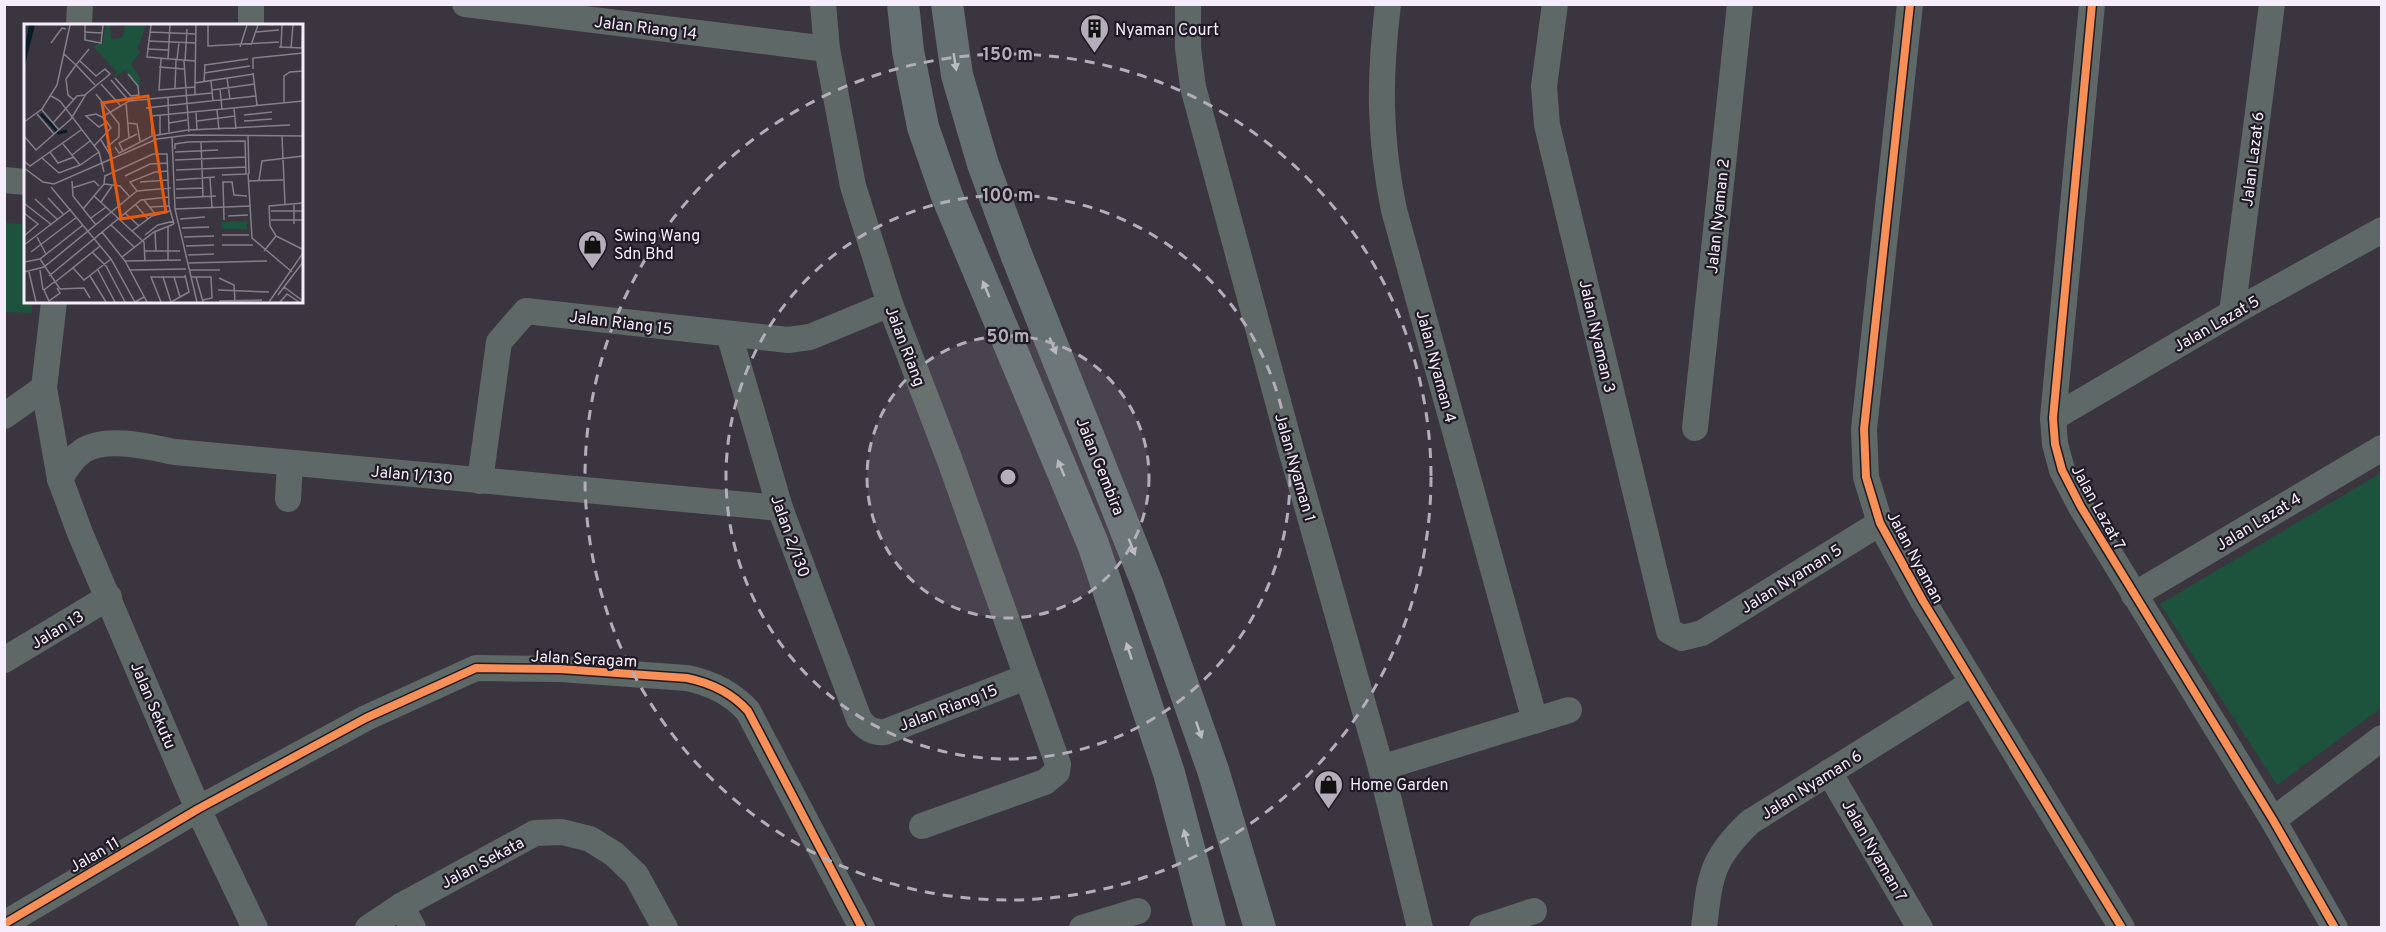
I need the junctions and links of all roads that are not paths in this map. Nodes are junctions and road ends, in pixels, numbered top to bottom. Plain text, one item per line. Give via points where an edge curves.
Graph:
1 (80, 4) edge
2 (251, 4) edge
3 (465, 4) edge
4 (823, 4) edge
5 (903, 4) edge
6 (947, 4) edge
7 (1188, 4) edge
8 (1388, 4) edge
9 (1555, 4) edge
10 (1740, 4) edge
11 (1910, 4) edge
12 (2092, 4) edge
13 (2272, 4) edge
14 (79, 24) edge
15 (251, 24) edge
16 (827, 49) junction
17 (4, 180) edge
18 (24, 182) edge
19 (2382, 230) edge
20 (54, 303) edge
21 (890, 304) junction
22 (2232, 313) junction
23 (729, 334) junction
24 (44, 387) junction
25 (4, 416) edge
26 (2053, 418) junction
27 (1695, 428) dead end
28 (2382, 448) edge
29 (290, 463) junction
30 (60, 479) junction
31 (480, 481) junction
32 (288, 499) dead end
33 (780, 508) junction
34 (1880, 523) junction
35 (2133, 595) junction
36 (109, 597) junction
37 (1702, 633) joint
38 (4, 660) edge
39 (1026, 677) junction
40 (1972, 683) junction
41 (1569, 710) dead end
42 (1536, 721) junction
43 (870, 730) joint
44 (2382, 738) edge
45 (1381, 768) junction
46 (1829, 772) junction
47 (198, 809) junction
48 (2273, 820) junction
49 (922, 826) dead end
50 (1250, 894) junction
51 (1138, 911) dead end
52 (1534, 911) dead end
53 (407, 917) edge
54 (4, 924) edge
55 (255, 927) edge
56 (368, 927) edge
57 (665, 927) edge
58 (862, 927) edge
59 (1082, 927) edge
60 (1210, 927) edge
61 (1260, 927) edge
62 (1278, 927) edge
63 (1420, 927) edge
64 (1482, 927) edge
65 (1704, 927) edge
66 (1920, 927) edge
67 (2122, 927) edge
68 (2335, 927) edge

1 - 14 street
2 - 15 street
3 - 16 street, Jalan Riang 14
4 - 16 street, Jalan Riang
60 -> 5 main road via 1169,773 1093,544 947,196 923,127
6 -> 50 main road, Jalan Gembira via 957,75 983,164 1148,586 1213,770
7 - 45 street, Jalan Nyaman 1 via 1193,87
8 - 42 street, Jalan Nyaman 4 via 1382,51 1381,123 1394,210
9 - 37 street, Jalan Nyaman 3 via 1544,86 1550,137 1669,631 1682,638
10 - 27 street, Jalan Nyaman 2
11 - 34 street, Jalan Nyaman via 1864,429 1866,477
12 - 26 street, Jalan Lazat 7
13 - 22 street, Jalan Lazat 6
16 - 21 street, Jalan Riang via 853,186
17 - 18 street
19 - 22 street, Jalan Lazat 5
20 - 24 street, Jalan Sekutu
21 - 23 street, Jalan Riang 15 via 800,339
21 - 39 street, Jalan Riang
22 - 26 street, Jalan Lazat 5
23 - 31 street, Jalan Riang 15 via 526,311 499,342
23 - 33 street, Jalan 2/130
24 - 25 street
24 - 30 street, Jalan Sekutu
26 - 35 street, Jalan Lazat 7 via 2062,470
28 - 35 street, Jalan Lazat 4
29 - 30 street, Jalan 1/130 via 176,452 130,443 101,445 82,451
29 - 31 street, Jalan 1/130
29 - 32 street
30 - 36 street, Jalan Sekutu
31 - 33 street, Jalan 1/130
33 - 43 street, Jalan 2/130 via 859,719
34 - 37 street, Jalan Nyaman 5
34 - 40 street, Jalan Nyaman
35 - 48 street, Jalan Lazat 7
36 - 38 street, Jalan 13
36 - 47 street, Jalan Sekutu
39 - 43 street, Jalan Riang 15 via 885,732
39 - 49 street, Jalan Riang via 1057,757 1057,772 1045,782
40 - 46 street, Jalan Nyaman 6
40 - 67 street, Jalan Nyaman
41 - 42 street
42 - 45 street
44 - 48 street
45 - 63 street, Jalan Nyaman 1
46 - 65 street, Jalan Nyaman 6 via 1750,822 1729,842 1714,867
46 - 66 street, Jalan Nyaman 7
47 - 54 street, Jalan 11
47 - 55 street, Jalan Sekutu
47 - 58 street, Jalan Seragam via 366,718 476,668 687,678 721,689 748,711
48 - 68 street, Jalan Lazat 7
50 - 61 main road, Jalan Gembira
50 - 62 main road
51 - 59 street
52 - 64 street
53 - 56 street, Jalan Sekata
53 - 57 street, Jalan Sekata via 535,833 562,832 590,840 614,854 636,875

